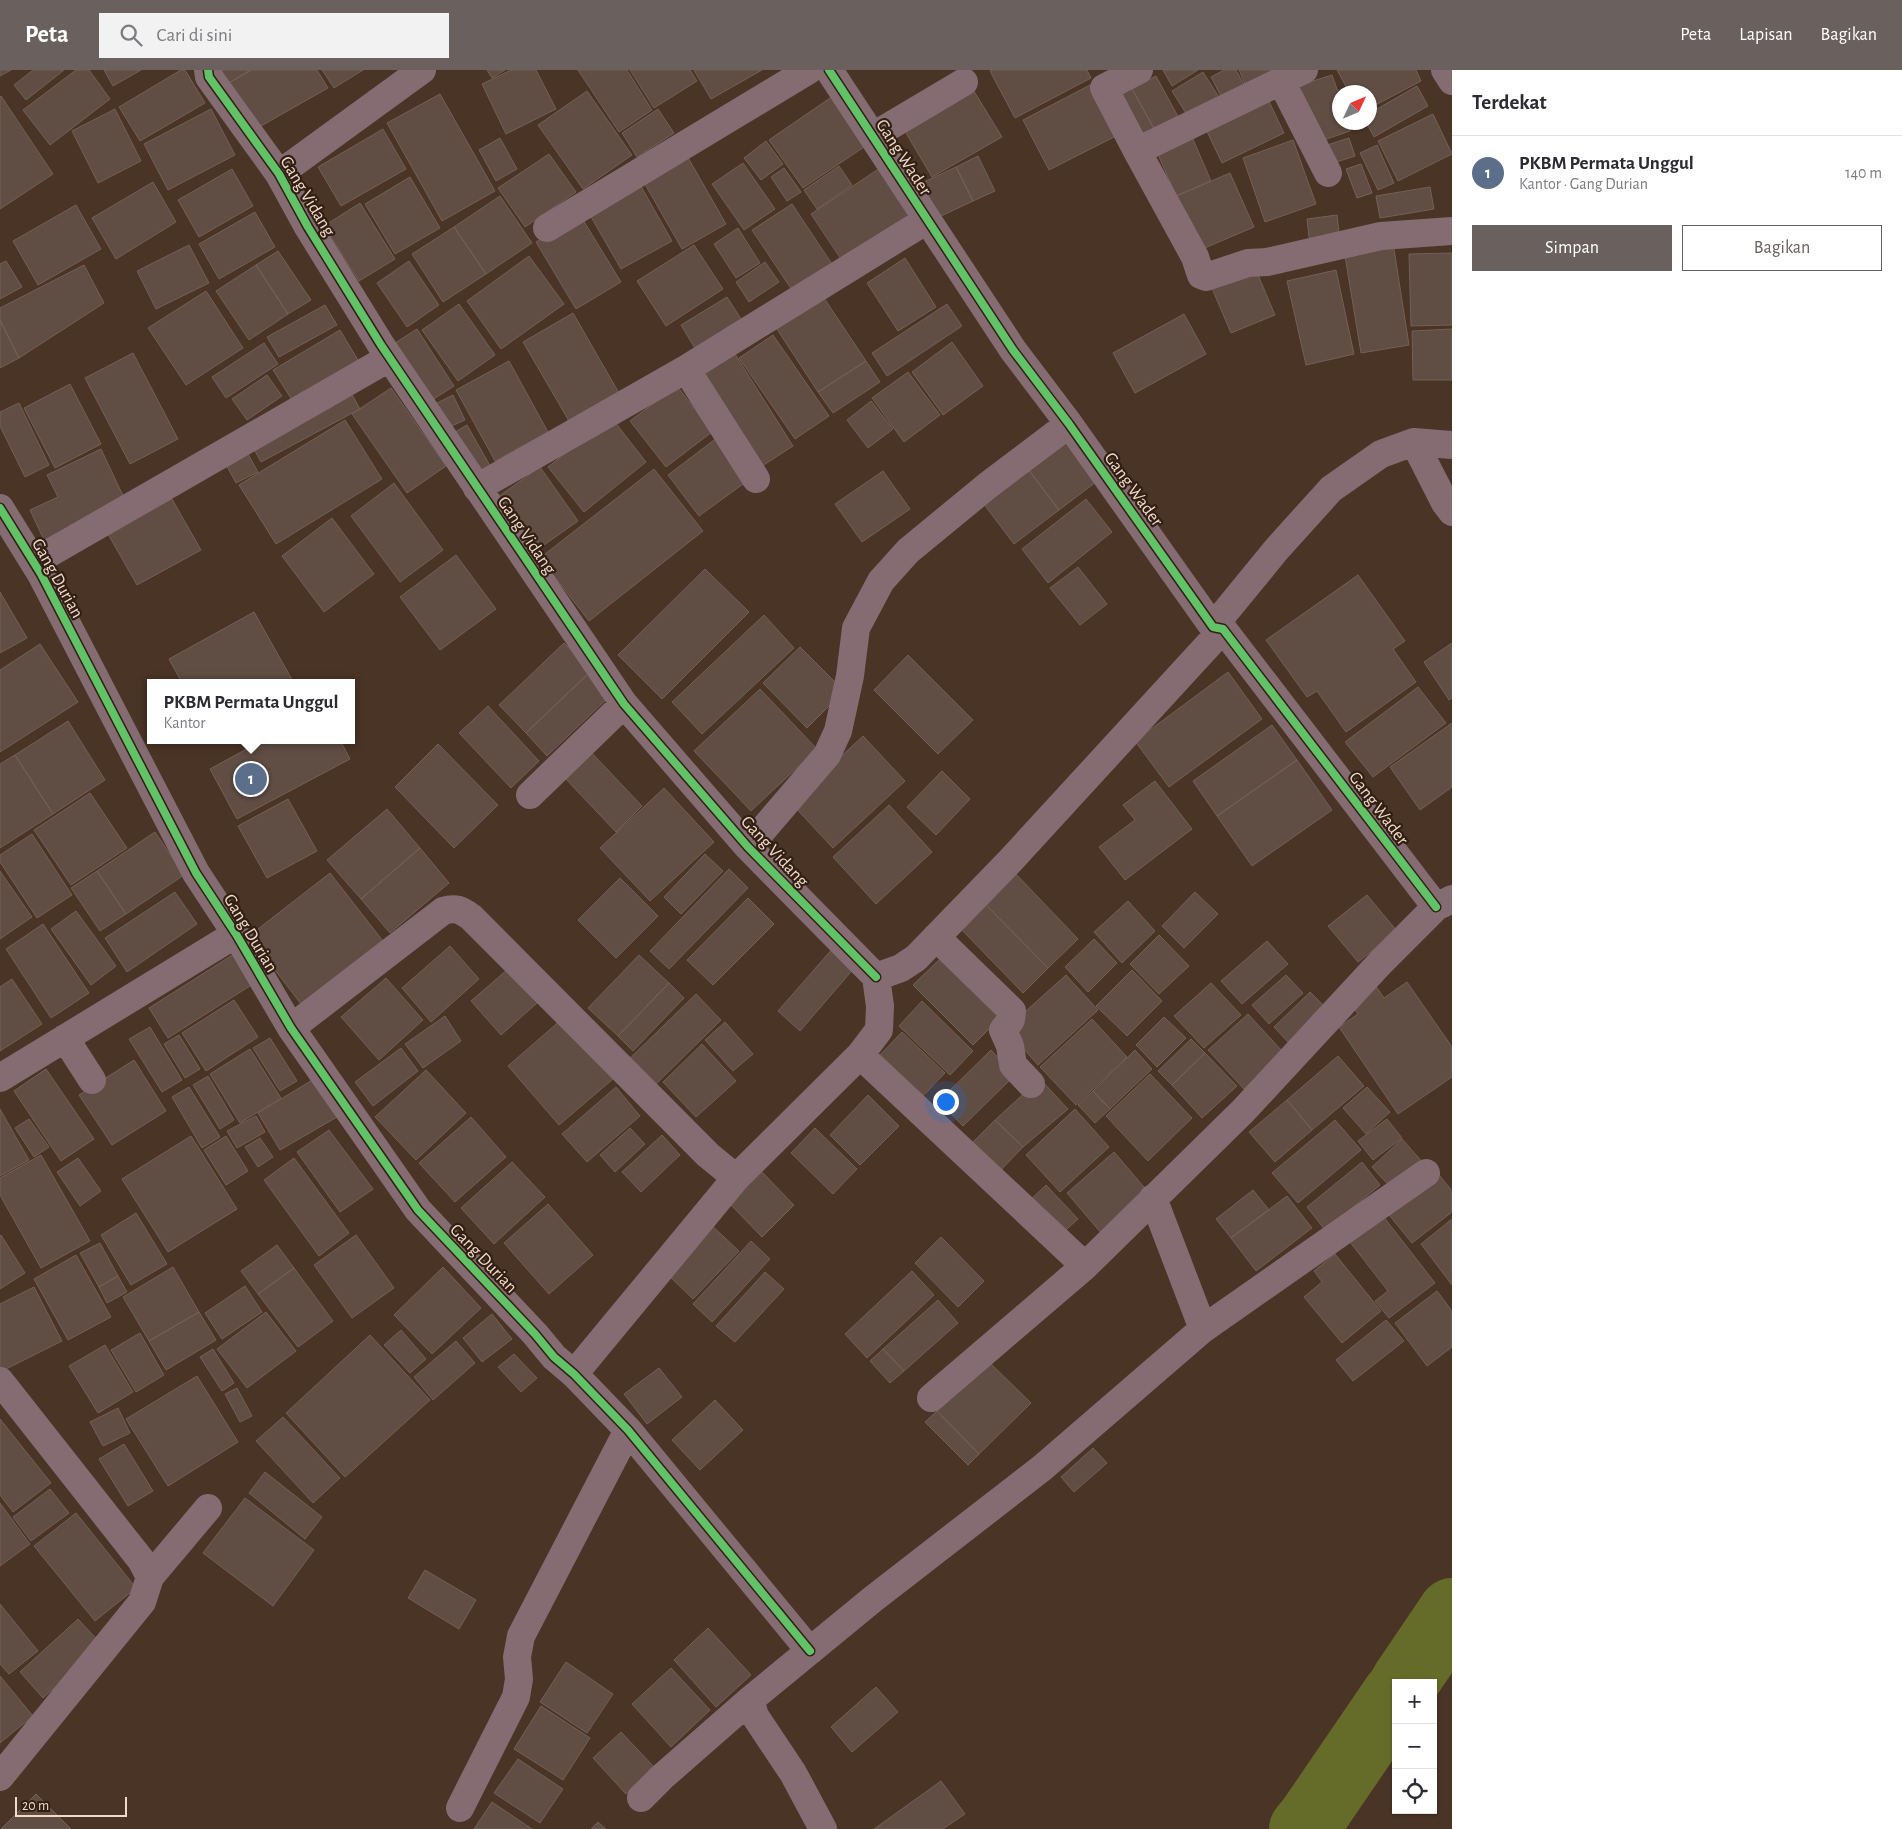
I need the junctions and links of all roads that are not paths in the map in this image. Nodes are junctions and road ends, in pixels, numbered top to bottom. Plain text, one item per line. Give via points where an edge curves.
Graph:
1 (208, 70) edge
2 (422, 70) edge
3 (809, 70) edge
4 (829, 70) edge
5 (1139, 70) edge
6 (1445, 70) edge
7 (1293, 75) edge
8 (1099, 79) edge
9 (1452, 80) edge
10 (964, 82) dead end
11 (873, 136) junction
12 (1136, 151) junction
13 (1328, 173) dead end
14 (279, 174) junction
15 (927, 220) junction
16 (547, 228) dead end
17 (1452, 231) edge
18 (389, 358) junction
19 (686, 369) junction
20 (1069, 424) junction
21 (1414, 442) junction
22 (1452, 445) edge
23 (756, 479) dead end
24 (477, 488) junction
25 (0, 508) edge
26 (1452, 512) edge
27 (34, 562) junction
28 (1218, 628) junction
29 (624, 704) junction
30 (530, 794) dead end
31 (748, 847) junction
32 (1444, 903) edge
33 (236, 934) junction
34 (936, 937) junction
35 (876, 977) junction
36 (291, 1028) junction
37 (65, 1038) junction
38 (860, 1055) junction
39 (0, 1078) edge
40 (92, 1080) dead end
41 (1031, 1084) dead end
42 (723, 1167) junction
43 (1426, 1173) dead end
44 (1152, 1198) junction
45 (1085, 1266) junction
46 (1203, 1330) junction
47 (564, 1365) junction
48 (0, 1381) edge
49 (931, 1398) dead end
50 (628, 1430) junction
51 (208, 1508) dead end
52 (150, 1577) junction
53 (810, 1651) junction
54 (750, 1700) junction
55 (0, 1776) edge
56 (641, 1798) dead end
57 (460, 1808) dead end
58 (823, 1829) edge

1 - 14 street, Gang Vidang via 209,77
2 - 14 street
3 - 16 street
4 - 11 street, Gang Wader
5 - 8 street
6 - 9 street
7 - 12 street
7 - 13 street
8 - 12 street
10 - 11 street
11 - 15 street, Gang Wader
12 - 17 street via 1201,275 1381,236
14 - 18 street, Gang Vidang
15 - 19 street
15 - 20 street, Gang Wader via 1013,350
18 - 24 street, Gang Vidang
18 - 27 street
19 - 23 street
19 - 24 street
20 - 28 street, Gang Wader
20 - 31 street via 916,545 881,581 856,628 838,731 827,755
21 - 22 street
21 - 26 street
21 - 28 street via 1380,454 1332,489 1276,550
24 - 29 street, Gang Vidang
25 - 27 street, Gang Durian
27 - 33 street, Gang Durian via 196,873
28 - 32 street, Gang Wader
28 - 34 street via 1011,860
29 - 30 street
29 - 31 street, Gang Vidang
31 - 35 street, Gang Vidang
32 - 44 street via 1381,962 1243,1111
33 - 36 street, Gang Durian
33 - 37 street
34 - 35 street via 916,958
34 - 41 street via 1012,1011 1011,1020 1003,1030 1013,1065
35 - 38 street via 879,1030
36 - 42 street via 437,915 453,908 462,910
36 - 47 street, Gang Durian via 418,1210
37 - 39 street
37 - 40 street
38 - 42 street
38 - 45 street
42 - 47 street
43 - 46 street
44 - 45 street
44 - 46 street
45 - 49 street
46 - 53 street via 1042,1468
47 - 50 street, Gang Durian
48 - 52 street via 141,1560
50 - 53 street, Gang Durian
50 - 57 street via 521,1636 517,1657 520,1679 516,1697
51 - 52 street
52 - 55 street via 142,1602
53 - 54 street
54 - 56 street
54 - 58 street via 755,1716 793,1773

